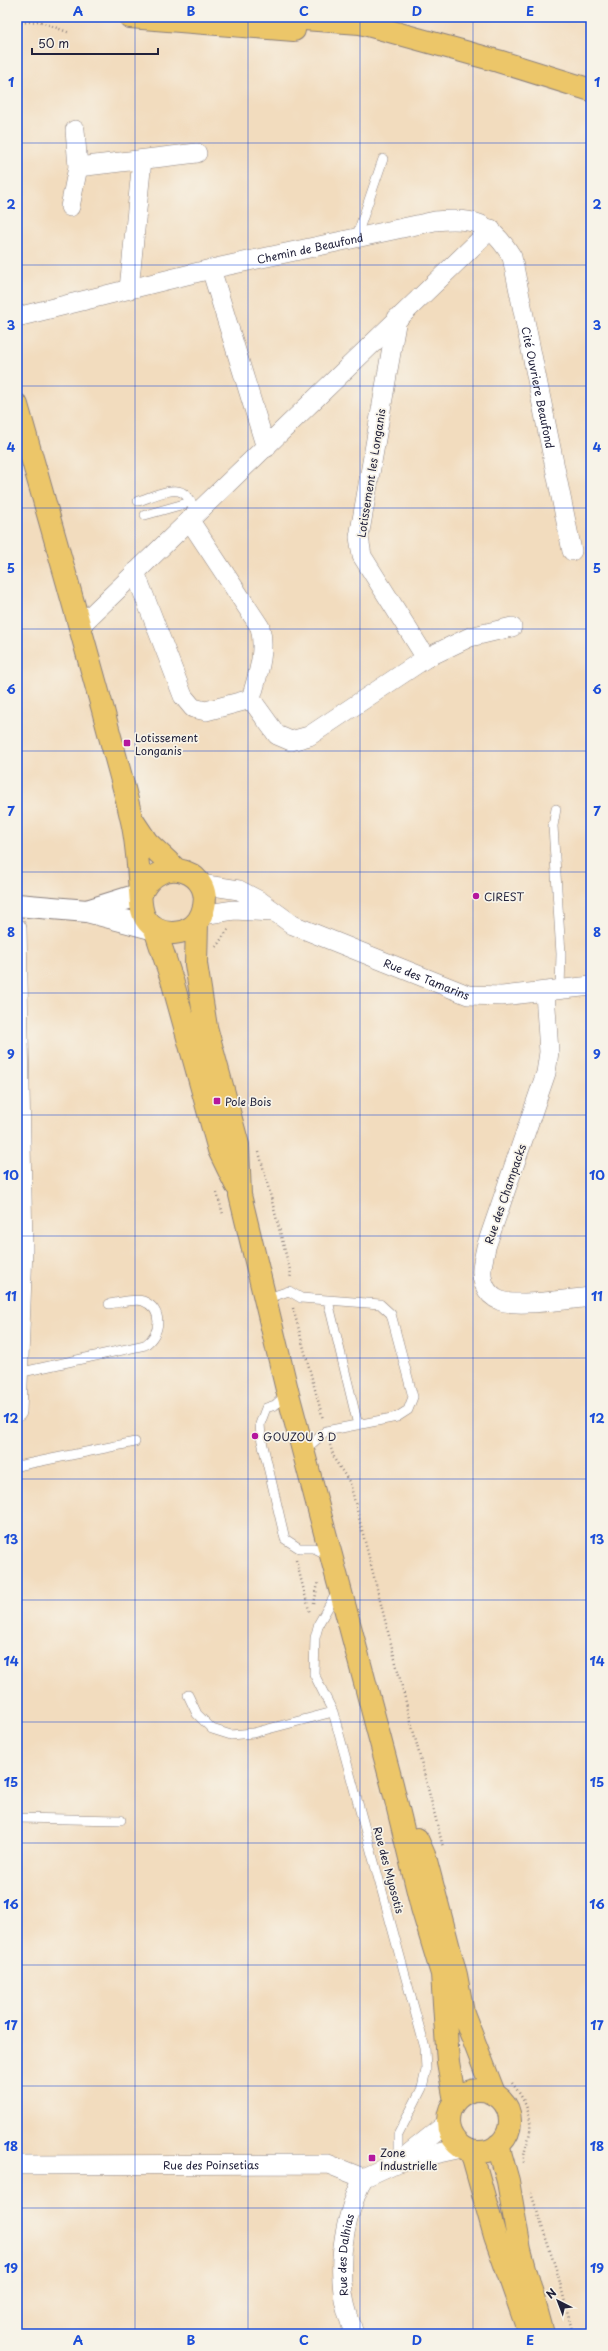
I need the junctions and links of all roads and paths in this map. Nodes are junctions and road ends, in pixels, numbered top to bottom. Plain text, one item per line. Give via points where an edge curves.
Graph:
1 (130, 17) edge
2 (275, 17) edge
3 (332, 17) edge
4 (17, 23) edge
5 (360, 23) junction
6 (70, 33) dead end
7 (431, 43) junction
8 (591, 90) edge
9 (75, 130) dead end
10 (197, 152) dead end
11 (383, 159) dead end
12 (142, 160) junction
13 (78, 167) junction
14 (70, 207) dead end
15 (492, 229) junction
16 (356, 238) junction
17 (211, 269) junction
18 (129, 289) junction
19 (17, 316) edge
20 (397, 318) junction
21 (17, 405) edge
22 (266, 448) junction
23 (138, 501) dead end
24 (193, 512) junction
25 (145, 515) dead end
26 (572, 551) dead end
27 (135, 572) junction
28 (80, 626) junction
29 (512, 627) dead end
30 (426, 658) junction
31 (251, 699) junction
32 (556, 809) dead end
33 (132, 818) junction
34 (176, 869) junction
35 (200, 884) junction
36 (141, 894) junction
37 (17, 906) edge
38 (17, 910) edge
39 (86, 911) junction
40 (272, 912) junction
41 (200, 918) junction
42 (231, 926) dead end
43 (17, 928) edge
44 (155, 929) junction
45 (215, 948) dead end
46 (172, 980) junction
47 (591, 986) edge
48 (553, 991) junction
49 (206, 1026) junction
50 (258, 1147) dead end
51 (240, 1195) junction
52 (20, 1248) edge
53 (291, 1274) dead end
54 (591, 1297) edge
55 (265, 1298) junction
56 (328, 1301) junction
57 (109, 1304) dead end
58 (292, 1305) dead end
59 (18, 1368) edge
60 (288, 1394) junction
61 (17, 1412) edge
62 (358, 1425) junction
63 (326, 1431) junction
64 (135, 1442) dead end
65 (304, 1451) junction
66 (17, 1466) edge
67 (298, 1548) junction
68 (331, 1557) junction
69 (319, 1579) dead end
70 (339, 1588) junction
71 (188, 1695) dead end
72 (333, 1712) junction
73 (392, 1784) junction
74 (17, 1818) edge
75 (121, 1820) dead end
76 (445, 1852) dead end
77 (442, 1974) junction
78 (463, 2013) junction
79 (500, 2085) junction
80 (455, 2101) junction
81 (446, 2124) junction
82 (498, 2145) junction
83 (466, 2150) junction
84 (398, 2162) junction
85 (17, 2165) edge
86 (525, 2168) dead end
87 (363, 2178) junction
88 (530, 2189) dead end
89 (495, 2236) junction
90 (520, 2250) junction
91 (354, 2334) edge
92 (529, 2334) edge
93 (543, 2334) edge
94 (573, 2334) edge

1 - 7 main road via 352,34
2 - 5 main road
3 - 5 lane
4 - 6 path via 39,21
5 - 7 main road
7 - 8 main road via 498,60
9 - 13 street
10 - 12 street
11 - 16 lane
12 - 13 street
12 - 18 street
13 - 14 street
15 - 16 street, Chemin de Beaufond via 476,222 456,219
15 - 20 street
15 - 26 street, Cité Ouvriere Beaufond via 512,257
16 - 17 street, Chemin de Beaufond
17 - 18 street, Chemin de Beaufond
17 - 22 street
18 - 19 street, Chemin de Beaufond
20 - 22 street
20 - 30 street, Lotissement les Longanis via 359,537 362,556
21 - 28 main road
22 - 24 street
23 - 24 lane via 178,491 184,493
24 - 25 lane
24 - 27 street
24 - 31 street via 260,627 264,642 262,659
27 - 28 street
27 - 31 street via 183,696 193,708 206,711
28 - 33 main road
29 - 30 street via 470,637
30 - 31 street via 308,736 291,741 278,736
32 - 48 lane via 553,826 561,954
33 - 34 main road via 147,842
33 - 36 main road
34 - 35 main road via 186,871
34 - 36 main road via 164,870 154,875 145,883
35 - 40 street, Rue des Tamarins via 239,890 260,900
35 - 41 main road via 205,905
36 - 39 street
36 - 44 main road via 140,907 145,919
37 - 38 street
37 - 39 street
39 - 44 street
40 - 41 street via 234,910
40 - 48 street, Rue des Tamarins via 293,926 468,995 502,996
41 - 44 main road via 188,929 177,933
41 - 49 main road via 196,964
42 - 45 path
43 - 52 street
44 - 46 main road
46 - 49 lane
46 - 51 main road via 219,1150
47 - 48 street, Rue des Tamarins
48 - 54 street, Rue des Champacks via 546,1073 486,1247 482,1270 484,1284 491,1295 502,1301 517,1303
49 - 51 main road via 238,1145
50 - 53 path
51 - 55 main road
52 - 59 street
55 - 56 lane via 289,1291 301,1298
55 - 60 main road
56 - 62 lane
56 - 62 lane via 380,1304 387,1308 391,1314 414,1397 408,1410 396,1417
57 - 59 lane via 142,1300 150,1304 156,1311 158,1330 153,1340 145,1345
58 - 63 path
59 - 61 street
60 - 65 main road
60 - 67 lane via 275,1405 266,1408 260,1424 285,1539
62 - 63 lane
63 - 65 lane
63 - 76 path via 335,1460 350,1483
64 - 66 lane
65 - 68 main road
67 - 68 lane via 314,1548
67 - 69 path via 295,1557 312,1621
68 - 70 main road
70 - 72 lane, Rue des Myosotis via 314,1638 314,1674
70 - 73 main road
71 - 72 lane via 197,1714 212,1729 231,1735 253,1733
72 - 84 lane, Rue des Myosotis via 425,2048 426,2070 422,2088 398,2135
73 - 77 main road via 422,1908
73 - 78 main road via 425,1857 456,1975
74 - 75 lane
77 - 78 lane
77 - 80 main road via 448,2062
78 - 79 main road
79 - 80 main road via 486,2090 469,2091
79 - 82 main road via 502,2099 511,2118 510,2128
79 - 86 path via 521,2094 529,2111 530,2131 524,2154
80 - 81 main road via 450,2108
81 - 83 main road via 449,2134
81 - 84 street
82 - 83 main road via 484,2151
82 - 90 main road via 508,2181
83 - 84 street
83 - 89 main road
84 - 87 street
85 - 87 street, Rue des Poinsetias via 328,2164
87 - 91 street, Rue des Dalhias via 350,2206 343,2240 343,2292
88 - 94 path via 558,2275
89 - 90 lane
89 - 92 main road
90 - 93 main road

